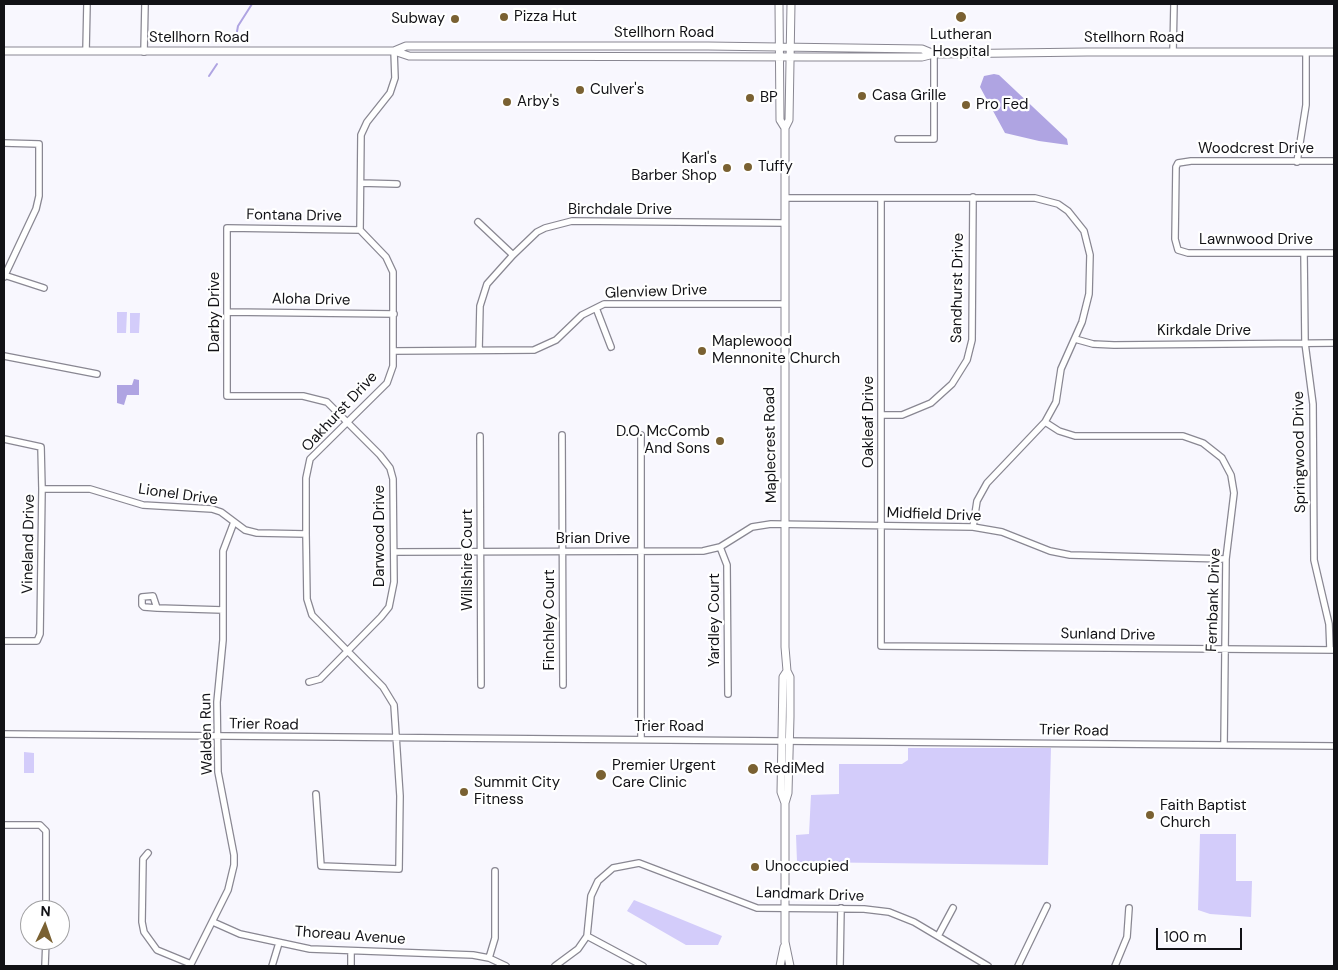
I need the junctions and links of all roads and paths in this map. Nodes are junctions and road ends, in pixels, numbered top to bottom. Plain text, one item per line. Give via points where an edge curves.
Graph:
1 (87, 4) edge
2 (145, 4) edge
3 (780, 4) edge
4 (791, 4) edge
5 (1174, 4) edge
6 (780, 47) junction
7 (790, 47) junction
8 (4, 50) edge
9 (86, 51) junction
10 (394, 51) junction
11 (144, 52) junction
12 (1173, 52) junction
13 (1306, 52) junction
14 (1334, 52) edge
15 (934, 54) junction
16 (780, 57) junction
17 (790, 57) junction
18 (785, 128) junction
19 (898, 139) dead end
20 (4, 143) edge
21 (1334, 161) edge
22 (1297, 162) junction
23 (361, 183) junction
24 (397, 184) dead end
25 (784, 198) junction
26 (881, 198) junction
27 (973, 198) junction
28 (478, 222) dead end
29 (784, 223) junction
30 (228, 228) joint
31 (360, 230) junction
32 (1178, 250) joint
33 (1304, 253) junction
34 (1334, 253) edge
35 (513, 254) junction
36 (4, 276) edge
37 (44, 288) dead end
38 (784, 304) junction
39 (596, 308) junction
40 (227, 312) junction
41 (394, 314) junction
42 (1075, 339) junction
43 (1305, 343) junction
44 (1334, 343) edge
45 (611, 347) dead end
46 (394, 350) junction
47 (479, 350) junction
48 (4, 356) edge
49 (97, 374) dead end
50 (227, 396) joint
51 (881, 415) junction
52 (347, 422) junction
53 (1045, 422) junction
54 (562, 435) dead end
55 (641, 435) dead end
56 (480, 436) dead end
57 (4, 439) edge
58 (42, 489) junction
59 (234, 522) junction
60 (786, 524) junction
61 (881, 525) junction
62 (973, 527) junction
63 (306, 534) junction
64 (720, 547) junction
65 (562, 551) junction
66 (394, 552) junction
67 (480, 552) junction
68 (641, 552) junction
69 (1226, 559) junction
70 (156, 608) dead end
71 (224, 610) junction
72 (4, 641) edge
73 (881, 646) joint
74 (1225, 649) junction
75 (1332, 650) edge
76 (348, 652) junction
77 (787, 671) junction
78 (309, 682) dead end
79 (481, 685) dead end
80 (563, 685) dead end
81 (728, 694) dead end
82 (4, 734) edge
83 (218, 737) junction
84 (396, 738) junction
85 (641, 739) junction
86 (781, 740) junction
87 (790, 740) junction
88 (1224, 745) junction
89 (1334, 746) edge
90 (316, 794) dead end
91 (785, 803) junction
92 (4, 825) edge
93 (148, 853) dead end
94 (495, 871) dead end
95 (46, 900) edge
96 (1046, 906) dead end
97 (785, 908) junction
98 (841, 908) junction
99 (953, 908) dead end
100 (1129, 908) dead end
101 (213, 922) junction
102 (587, 936) junction
103 (938, 936) junction
104 (785, 942) junction
105 (279, 943) junction
106 (46, 950) edge
107 (351, 951) junction
108 (489, 958) junction
109 (191, 965) edge
110 (46, 966) edge
111 (272, 966) edge
112 (351, 966) edge
113 (506, 966) edge
114 (555, 966) edge
115 (643, 966) edge
116 (780, 966) edge
117 (790, 966) edge
118 (840, 966) edge
119 (988, 966) edge
120 (1018, 966) edge
121 (1115, 966) edge

1 - 9 street
2 - 11 street
3 - 6 main road, Maplecrest Road
4 - 7 main road, Maplecrest Road
5 - 12 street
6 - 7 main road, Stellhorn Road
6 - 10 main road, Stellhorn Road via 406,46
6 - 16 main road, Maplecrest Road
7 - 15 main road, Stellhorn Road via 922,49
7 - 17 main road, Maplecrest Road
8 - 9 main road, Stellhorn Road
9 - 11 main road, Stellhorn Road
10 - 11 main road, Stellhorn Road
10 - 16 main road, Stellhorn Road via 409,56
10 - 23 street via 394,78 390,93 363,129
12 - 13 main road, Stellhorn Road
12 - 15 main road, Stellhorn Road
13 - 14 main road, Stellhorn Road
13 - 22 street via 1306,105
15 - 17 main road, Stellhorn Road via 922,57
15 - 19 street via 934,139
16 - 17 main road, Stellhorn Road
16 - 18 main road, Maplecrest Road via 780,120
17 - 18 main road, Maplecrest Road via 789,120
18 - 25 main road, Maplecrest Road
20 - 36 street via 39,144 36,210
21 - 22 street, Woodcrest Drive
22 - 32 street, Woodcrest Drive via 1178,163 1175,239
23 - 24 street
23 - 31 street
25 - 26 street
25 - 29 main road, Maplecrest Road
26 - 27 street
26 - 51 street, Oakleaf Drive
27 - 42 street via 1035,198 1053,202 1068,211 1084,231 1090,255 1089,294
27 - 51 street, Sandhurst Drive via 972,340 967,360 952,384 931,403 902,414
28 - 35 street
29 - 35 street, Birchdale Drive via 572,221 536,232
29 - 38 main road, Maplecrest Road
30 - 31 street, Fontana Drive
30 - 40 street, Darby Drive
31 - 41 street, Oakhurst Drive via 390,263 394,282
32 - 33 street, Lawnwood Drive via 1188,253
33 - 34 street, Lawnwood Drive
33 - 43 street, Springwood Drive
35 - 47 street, Birchdale Drive via 482,294
36 - 37 street
38 - 39 street, Glenview Drive via 627,302
38 - 60 main road, Maplecrest Road
39 - 45 street
39 - 47 street, Glenview Drive via 582,315 546,346 521,351
40 - 41 street, Aloha Drive
40 - 50 street, Darby Drive
41 - 46 street, Oakhurst Drive
42 - 43 street, Kirkdale Drive via 1114,345
42 - 53 street via 1061,369 1056,402
43 - 44 street, Kirkdale Drive
43 - 75 street, Springwood Drive via 1314,410 1314,560
46 - 47 street, Glenview Drive
46 - 52 street, Oakhurst Drive via 387,383
48 - 49 street
50 - 52 street, Darwood Drive via 316,398 327,402
51 - 61 street, Oakleaf Drive
52 - 63 street, Oakhurst Drive via 312,456 307,466
52 - 66 street, Darwood Drive via 392,472
53 - 62 street via 986,484 977,501
53 - 69 street, Fernbank Drive via 1075,436 1183,436 1204,442 1222,458 1231,475 1234,493
54 - 65 street, Finchley Court
55 - 68 street
56 - 67 street, Willshire Court
57 - 58 street, Vineland Drive via 42,447
58 - 59 street, Lionel Drive via 90,490 142,505 212,509
58 - 72 street, Vineland Drive via 40,634 37,641
59 - 63 street, Lionel Drive via 257,533
59 - 71 street, Walden Run via 223,551
60 - 61 street, Midfield Drive
60 - 64 street, Brian Drive via 752,526
60 - 77 main road, Maplecrest Road
61 - 62 street, Midfield Drive
61 - 73 street, Oakleaf Drive
62 - 69 street, Midfield Drive via 1002,532 1056,553 1070,555
63 - 76 street, Oakhurst Drive via 309,606 319,623
64 - 68 street, Brian Drive via 703,551
64 - 81 street, Yardley Court via 727,565
65 - 67 street, Brian Drive
65 - 68 street, Brian Drive
65 - 80 street, Finchley Court
66 - 67 street, Brian Drive
66 - 76 street, Darwood Drive via 394,587 389,606
67 - 79 street, Willshire Court
68 - 85 street
69 - 74 street, Fernbank Drive
70 - 71 street
71 - 83 street, Walden Run
73 - 74 street, Sunland Drive
74 - 75 street, Sunland Drive
74 - 88 street, Fernbank Drive
76 - 78 street, Darwood Drive via 320,679
76 - 84 street, Oakhurst Drive via 391,698
77 - 86 main road, Maplecrest Road via 783,677
77 - 87 main road, Maplecrest Road via 790,677
82 - 83 street, Trier Road
83 - 84 street, Trier Road
83 - 101 street, Walden Run via 218,772 234,865 228,890
84 - 85 street, Trier Road
84 - 90 street, Oakhurst Drive via 400,801 398,869 321,866
85 - 86 street, Trier Road
86 - 87 street, Trier Road
86 - 91 main road, Maplecrest Road via 781,792
87 - 88 street, Trier Road
87 - 91 main road, Maplecrest Road
88 - 89 street, Trier Road
91 - 97 main road, Maplecrest Road
92 - 95 street via 40,825 46,831
93 - 109 street via 143,859 144,932 157,950
94 - 108 street via 495,938
96 - 120 street
97 - 98 street, Landmark Drive
97 - 102 street, Landmark Drive via 748,906 646,864 632,864 611,869 596,883 591,896
97 - 104 main road, Maplecrest Road
98 - 103 street, Landmark Drive via 890,912
98 - 118 street
99 - 103 street
100 - 121 street via 1127,937
101 - 105 street, Thoreau Avenue via 240,934
101 - 109 street, Walden Run
102 - 114 street via 578,948
102 - 115 street
103 - 119 street, Landmark Drive
104 - 116 main road, Maplecrest Road
104 - 117 main road, Maplecrest Road
105 - 107 street, Thoreau Avenue
105 - 111 street
106 - 110 street
107 - 108 street, Thoreau Avenue via 473,954
107 - 112 street
108 - 113 street, Thoreau Avenue

